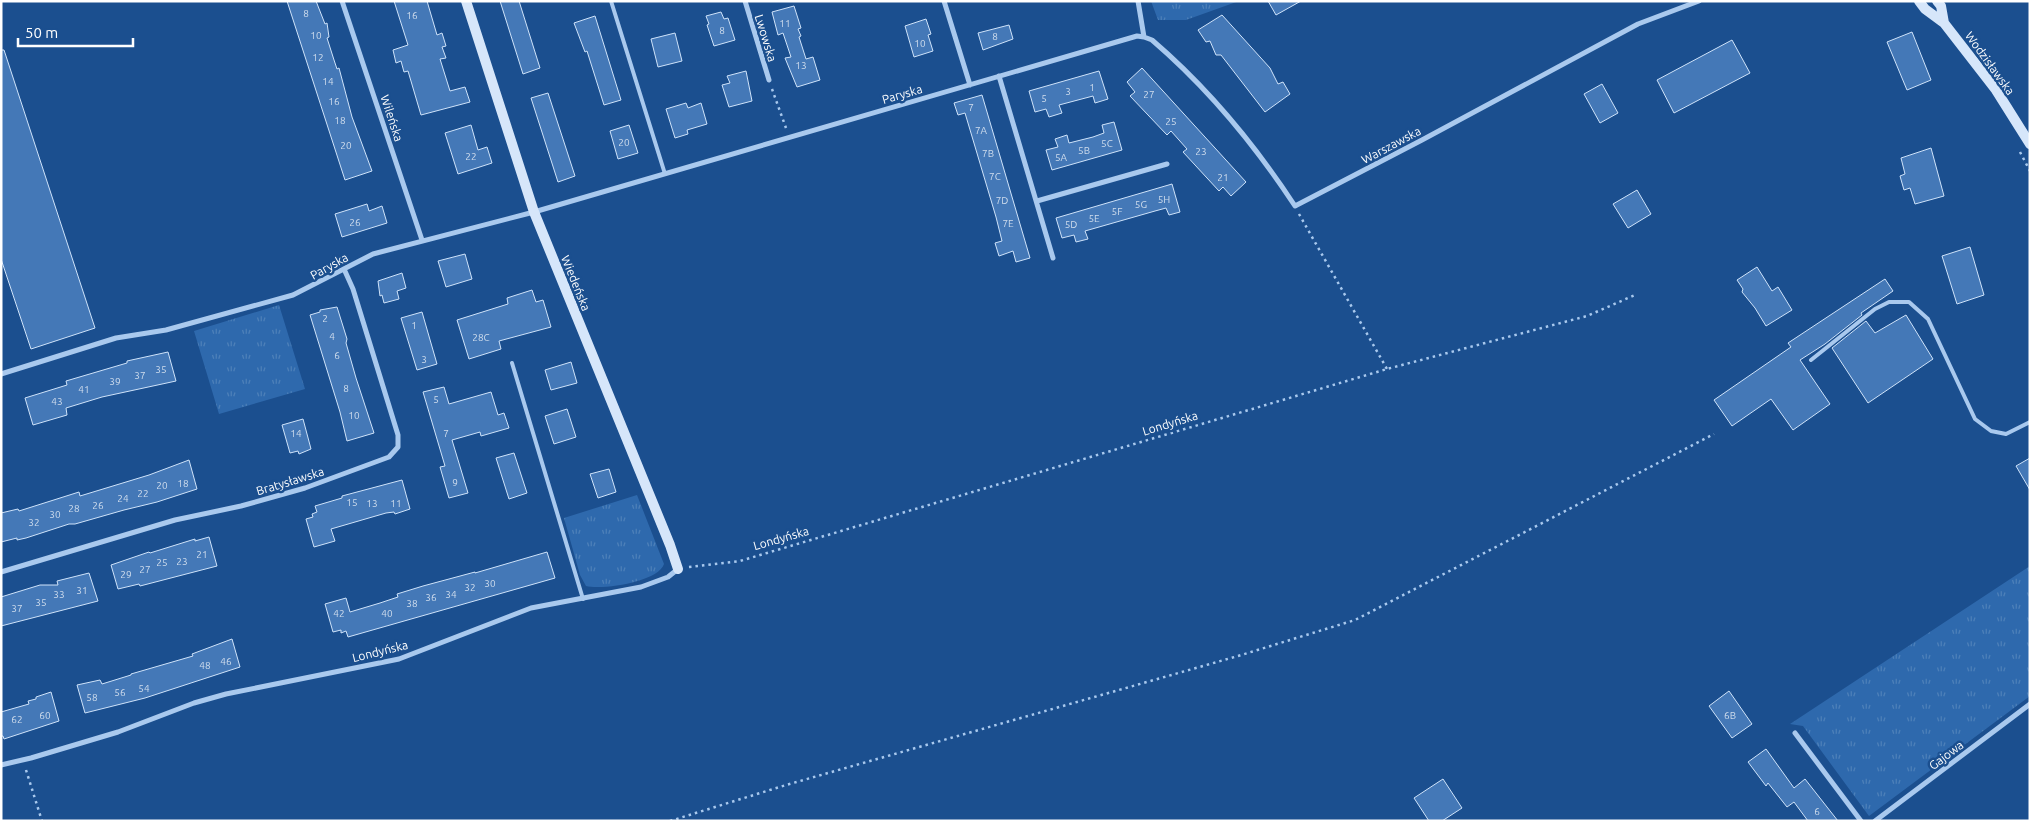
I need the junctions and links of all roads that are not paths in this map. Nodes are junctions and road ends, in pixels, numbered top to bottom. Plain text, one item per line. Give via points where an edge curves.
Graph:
1 (342, 1) edge
2 (466, 1) edge
3 (611, 1) edge
4 (744, 1) edge
5 (944, 1) edge
6 (1138, 1) edge
7 (1699, 1) edge
8 (1919, 1) edge
9 (1937, 1) edge
10 (1944, 23) junction
11 (1144, 36) junction
12 (1000, 76) junction
13 (769, 80) road end
14 (970, 84) junction
15 (2030, 144) edge
16 (1167, 164) dead end
17 (665, 174) junction
18 (1037, 201) junction
19 (534, 212) junction
20 (422, 240) junction
21 (1053, 258) dead end
22 (344, 269) junction
23 (1811, 360) dead end
24 (512, 363) dead end
25 (1, 374) edge
26 (2030, 422) edge
27 (678, 569) joint
28 (1, 572) edge
29 (583, 599) junction
30 (2030, 704) edge
31 (1795, 733) dead end
32 (1, 765) edge
33 (1861, 821) edge
34 (1874, 821) edge

1 - 20 street, Wileńska
2 - 19 street, Wiedeńska
3 - 17 lane
4 - 13 street, Lwowska
5 - 14 street
6 - 11 street
7 - 11 street, Warszawska via 1631,28 1295,206 1263,158 1228,116 1163,50
8 - 10 street, Wodzisławska
9 - 10 street, Wodzisławska
10 - 15 street, Wodzisławska via 1996,90
11 - 12 street, Paryska
12 - 14 street, Paryska
12 - 18 street
14 - 17 street, Paryska
16 - 18 street
17 - 19 street, Paryska
18 - 21 street
19 - 20 street, Paryska
19 - 27 street, Wiedeńska
20 - 22 street, Paryska via 373,254
22 - 25 street, Paryska via 277,300 166,330 116,338
22 - 28 street, Bratysławska via 398,435 398,447 389,457 305,488 176,520
23 - 26 lane via 1875,309 1889,302 1909,302 1928,319 1975,419 1991,431 2006,434
24 - 29 lane
27 - 29 street, Londyńska via 641,587
29 - 32 street, Londyńska via 531,608 399,658 194,703 118,732
30 - 34 street, Gajowa
31 - 33 street

